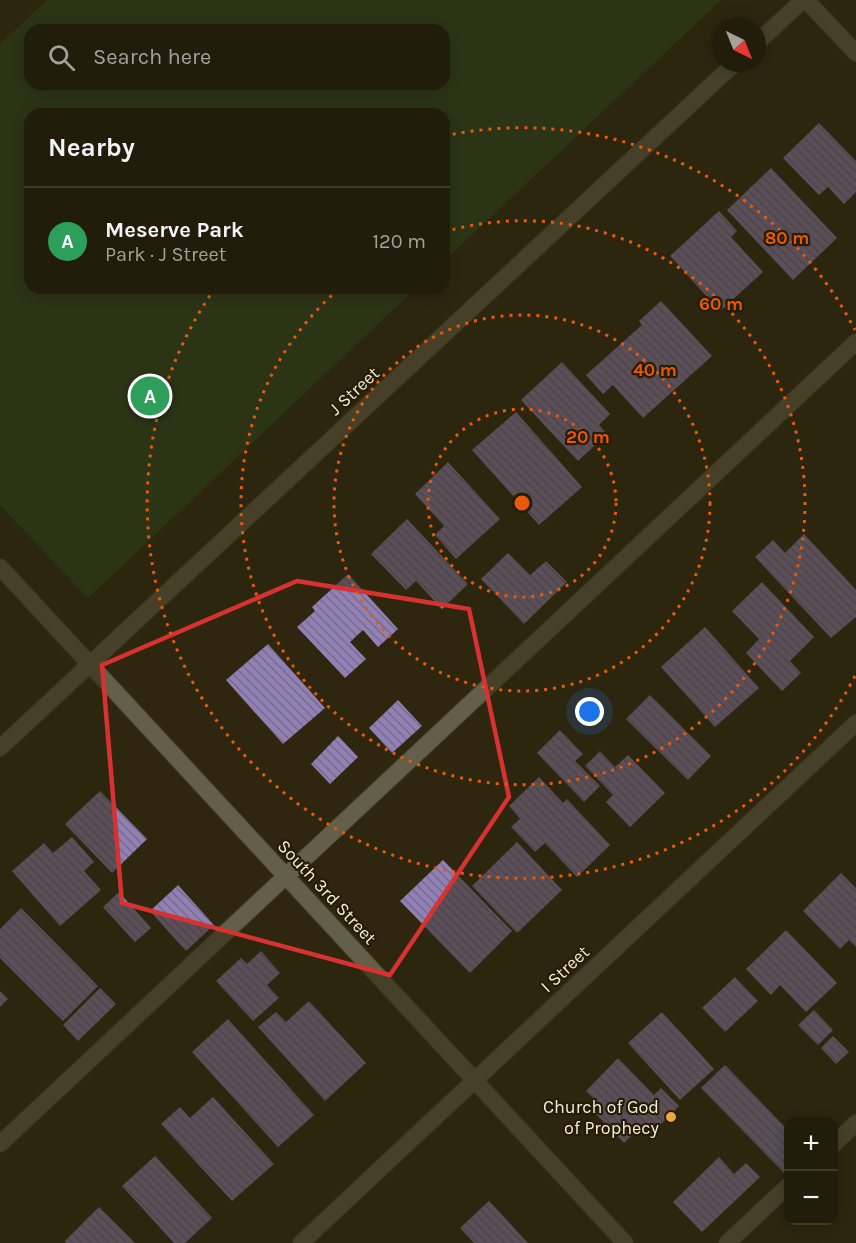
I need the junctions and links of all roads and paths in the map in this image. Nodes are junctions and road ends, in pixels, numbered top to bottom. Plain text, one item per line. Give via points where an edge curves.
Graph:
1 (805, 0) edge
2 (766, 35) edge
3 (856, 53) edge
4 (725, 72) edge
5 (856, 342) edge
6 (0, 567) edge
7 (91, 663) junction
8 (856, 723) edge
9 (0, 748) edge
10 (286, 876) junction
11 (474, 1081) junction
12 (856, 1123) edge
13 (838, 1140) edge
14 (0, 1144) edge
15 (784, 1191) edge
16 (301, 1243) edge
17 (625, 1243) edge
18 (727, 1243) edge

1 - 2 street
1 - 3 street
4 - 7 street, J Street
5 - 10 street
6 - 7 street, South 3rd Street
7 - 9 street, J Street
7 - 10 street, South 3rd Street
8 - 11 street, I Street
10 - 11 street, South 3rd Street
10 - 14 street
11 - 16 street, I Street
11 - 17 street, South 3rd Street
12 - 13 street
15 - 18 street

